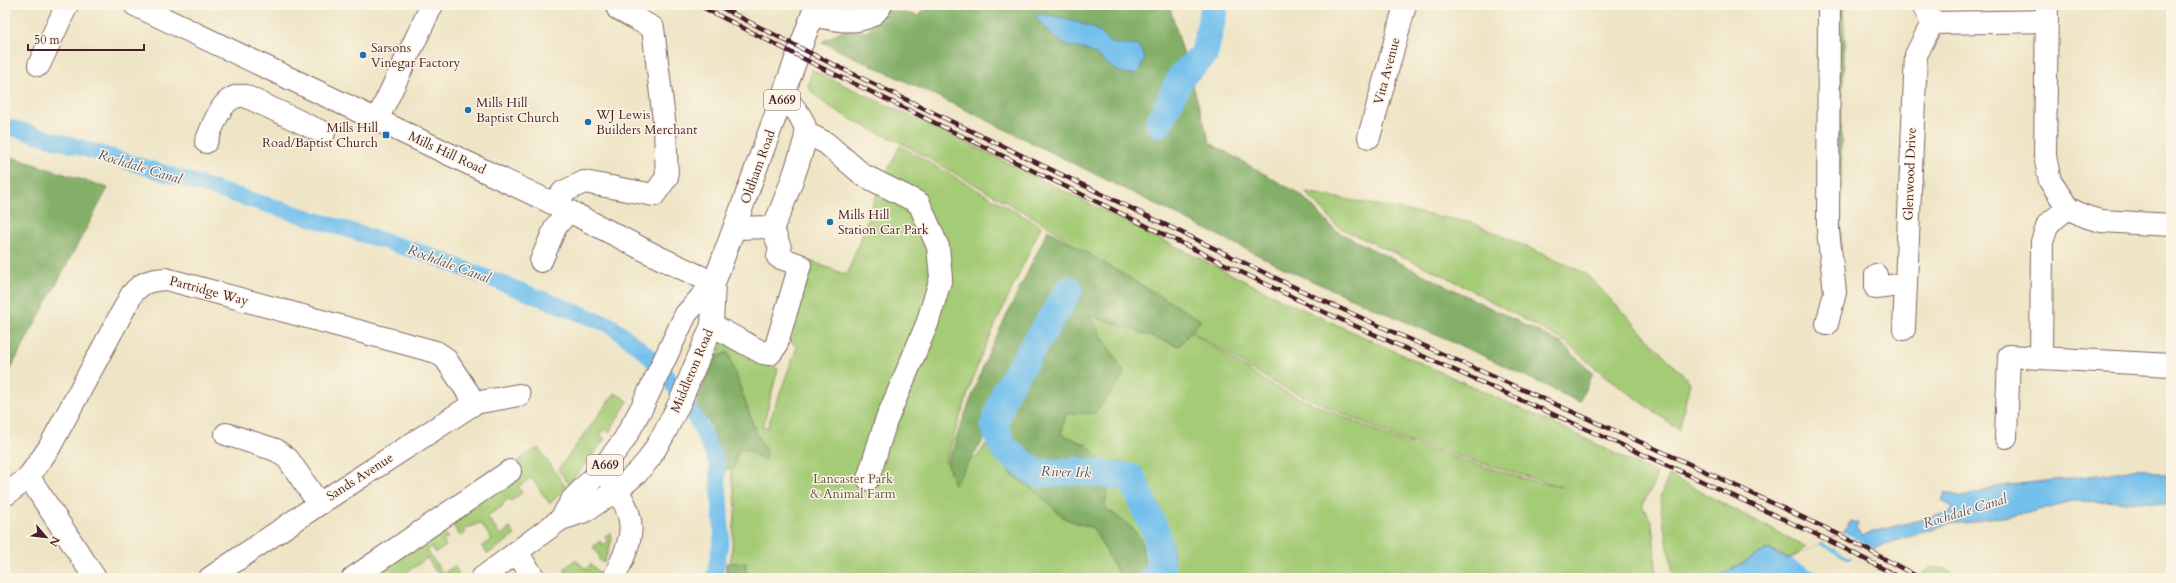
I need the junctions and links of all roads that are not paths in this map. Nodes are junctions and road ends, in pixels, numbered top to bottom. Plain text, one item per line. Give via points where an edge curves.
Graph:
1 (67, 5) edge
2 (134, 5) edge
3 (432, 5) edge
4 (881, 5) edge
5 (1405, 5) edge
6 (1829, 5) edge
7 (618, 9) dead end
8 (815, 10) edge
9 (2047, 13) edge
10 (1927, 14) edge
11 (39, 65) dead end
12 (307, 87) junction
13 (784, 96) junction
14 (290, 117) junction
15 (378, 120) junction
16 (324, 133) dead end
17 (806, 134) junction
18 (1369, 137) dead end
19 (206, 142) dead end
20 (561, 207) junction
21 (2068, 208) junction
22 (2171, 224) edge
23 (772, 227) junction
24 (736, 228) junction
25 (541, 260) dead end
26 (714, 283) junction
27 (1906, 284) junction
28 (1876, 287) dead end
29 (1827, 324) dead end
30 (712, 325) junction
31 (1904, 329) dead end
32 (2041, 358) junction
33 (2171, 365) edge
34 (519, 395) dead end
35 (475, 403) junction
36 (226, 434) dead end
37 (2006, 437) dead end
38 (602, 469) junction
39 (510, 471) dead end
40 (28, 479) junction
41 (868, 479) dead end
42 (617, 490) junction
43 (5, 495) edge
44 (320, 504) junction
45 (561, 518) junction
46 (517, 553) junction
47 (95, 578) edge
48 (210, 578) edge
49 (354, 578) edge
50 (482, 578) edge
51 (534, 578) edge
52 (614, 578) edge

1 - 11 street
2 - 12 street, Mills Hill Road
3 - 15 street
4 - 8 street via 878,11 866,19 834,20
5 - 18 street, Vita Avenue
6 - 29 street via 1828,231 1835,292
7 - 20 street via 653,28 665,128 667,177 654,195 584,182 563,192
8 - 13 street, Oldham Road / A669
9 - 10 street, Glenwood Drive
9 - 21 street, Glenwood Drive via 2045,156 2050,181
10 - 27 street, Glenwood Drive via 1916,55
12 - 14 street
12 - 15 street, Mills Hill Road
13 - 17 street via 802,117
13 - 24 street, Oldham Road / A669
14 - 16 street
14 - 19 street via 245,96 234,96 223,106
15 - 20 street, Mills Hill Road
17 - 23 street via 780,212
17 - 41 street via 826,144 863,175 919,203 938,247 941,278 939,286 927,324 886,421
20 - 25 street via 556,226
20 - 26 street, Mills Hill Road
21 - 22 street via 2101,222
21 - 32 street via 2048,224 2042,242
23 - 24 street
23 - 30 street via 780,248 778,257 800,265 776,346 770,354 763,354
24 - 26 street, Oldham Road / A669
26 - 30 street, Middleton Road / A669
26 - 38 street, Middleton Road / A669 via 686,314 642,407 624,440
27 - 28 street
27 - 31 street, Glenwood Drive
30 - 42 street, Middleton Road / A669 via 664,434 637,473
32 - 33 street
32 - 37 street via 2009,356
34 - 35 street, Sands Avenue
35 - 40 street, Partridge Way via 445,358 436,352 166,279 149,280 139,285 132,294 49,448
35 - 44 street, Sands Avenue
36 - 44 street via 276,450 288,459
38 - 42 street
38 - 45 street, Middleton Road / A669 via 572,500
39 - 49 street
40 - 43 street, Partridge Way
40 - 47 street
42 - 45 street, Middleton Road / A669 via 585,511
42 - 52 street via 629,514 631,535
44 - 48 street, Sands Avenue
45 - 46 street, Middleton Road / A669
46 - 50 street, Middleton Road / A669
46 - 51 street

